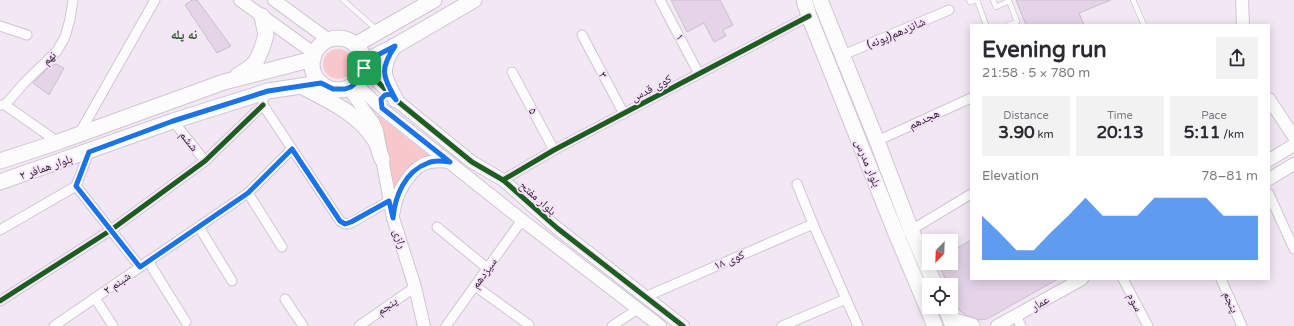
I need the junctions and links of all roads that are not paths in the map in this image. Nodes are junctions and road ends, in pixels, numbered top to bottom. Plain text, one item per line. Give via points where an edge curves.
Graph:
1 (73, 0) edge
2 (155, 0) edge
3 (240, 0) edge
4 (274, 0) edge
5 (343, 0) edge
6 (434, 0) edge
7 (474, 0) edge
8 (660, 0) edge
9 (804, 0) edge
10 (969, 0) edge
11 (976, 0) edge
12 (993, 0) edge
13 (1133, 0) edge
14 (1242, 0) edge
15 (822, 5) edge
16 (949, 10) dead end
17 (262, 16) junction
18 (810, 16) junction
19 (986, 24) edge
20 (1011, 24) edge
21 (1144, 24) edge
22 (1243, 24) edge
23 (0, 26) edge
24 (379, 32) junction
25 (27, 35) dead end
26 (582, 35) dead end
27 (329, 40) junction
28 (356, 45) junction
29 (395, 46) junction
30 (842, 55) junction
31 (314, 57) junction
32 (364, 65) junction
33 (512, 72) dead end
34 (699, 74) junction
35 (224, 82) junction
36 (321, 83) junction
37 (301, 86) junction
38 (352, 86) junction
39 (393, 97) junction
40 (970, 98) edge
41 (264, 99) junction
42 (1270, 101) edge
43 (2, 105) edge
44 (382, 108) junction
45 (624, 114) junction
46 (173, 121) junction
47 (79, 134) junction
48 (1294, 137) edge
49 (878, 141) junction
50 (58, 142) junction
51 (1294, 145) edge
52 (292, 149) junction
53 (554, 150) junction
54 (89, 152) junction
55 (382, 159) junction
56 (1270, 159) edge
57 (0, 161) edge
58 (205, 162) junction
59 (450, 162) junction
60 (1294, 164) edge
61 (1270, 178) edge
62 (503, 180) junction
63 (0, 182) edge
64 (797, 184) dead end
65 (76, 186) junction
66 (248, 193) junction
67 (970, 195) edge
68 (1270, 196) edge
69 (389, 201) junction
70 (393, 218) junction
71 (522, 220) junction
72 (813, 224) junction
73 (199, 227) junction
74 (437, 227) dead end
75 (0, 230) edge
76 (111, 230) junction
77 (904, 233) junction
78 (282, 247) dead end
79 (1294, 249) edge
80 (148, 261) junction
81 (140, 267) junction
82 (487, 268) junction
83 (617, 275) junction
84 (931, 278) edge
85 (1080, 280) edge
86 (1124, 280) edge
87 (1221, 280) edge
88 (232, 281) dead end
89 (474, 286) junction
90 (608, 286) junction
91 (415, 287) junction
92 (645, 297) junction
93 (95, 298) junction
94 (285, 299) dead end
95 (846, 299) junction
96 (0, 301) edge
97 (638, 309) junction
98 (950, 318) edge
99 (1018, 321) edge
100 (186, 322) dead end
101 (529, 325) edge
102 (54, 326) edge
103 (113, 326) edge
104 (303, 326) edge
105 (359, 326) edge
106 (424, 326) edge
107 (446, 326) edge
108 (612, 326) edge
109 (660, 326) edge
110 (683, 326) edge
111 (782, 326) edge
112 (858, 326) edge
113 (935, 326) edge
114 (972, 326) edge
115 (997, 326) edge
116 (1148, 326) edge
117 (1242, 326) edge

1 - 43 street, نهم via 65,37 57,51
2 - 47 street
3 - 17 street
4 - 27 street
5 - 24 lane
6 - 24 main road
7 - 29 main road
8 - 34 street, ۱
9 - 18 main road, بلوار مدرس
10 - 11 lane
11 - 19 lane
12 - 20 lane via 996,7 1009,1 1017,22
13 - 21 lane
14 - 22 street
15 - 18 main road
15 - 30 main road, بلوار مدرس
16 - 30 street, شانزدهم(پونه)
17 - 31 street
17 - 35 main road via 266,35 256,62
18 - 34 street, کوی قدس
18 - 77 main road, بلوار مدرس
23 - 25 street
24 - 28 main road
26 - 45 street, ۳
27 - 28 main road via 343,39
27 - 31 main road
28 - 32 main road
29 - 32 main road
29 - 39 main road via 384,68 384,75
30 - 49 main road, بلوار مدرس
31 - 35 main road, بلوار همافر ۲
31 - 36 main road via 314,71
32 - 38 main road via 360,79
32 - 39 street, بلوار مفتح
33 - 53 street, ۵
34 - 45 street, کوی قدس
35 - 47 main road, بلوار همافر ۲
36 - 37 main road, بلوار همافر ۲
36 - 38 main road via 339,90
37 - 41 main road, بلوار همافر ۲
37 - 55 main road via 338,106 366,128 375,140
38 - 44 street, بلوار مفتح
38 - 55 street, رازی via 377,131
39 - 44 street via 385,95 382,98
39 - 62 street, بلوار مفتح via 472,162
40 - 49 street, هجدهم
41 - 46 main road, بلوار همافر ۲
41 - 52 street
41 - 58 street
42 - 48 street
43 - 50 street
44 - 59 street, بلوار مفتح
45 - 53 street, کوی قدس
46 - 54 main road, بلوار همافر ۲
46 - 58 street, ششم
47 - 50 main road, بلوار همافر ۲
49 - 77 main road, بلوار مدرس
50 - 57 main road, بلوار همافر ۲
51 - 56 street
52 - 66 street, شبنم ۲
52 - 69 street via 340,221 345,224
53 - 62 street, کوی قدس
54 - 63 main road, بلوار همافر ۲
54 - 65 street
55 - 69 street, رازی
58 - 76 street
59 - 70 street via 429,162 411,175 397,195
59 - 71 street, بلوار مفتح
60 - 61 street
62 - 83 street, بلوار مفتح via 557,228
64 - 72 street
65 - 75 street
65 - 76 street
66 - 73 street, شبنم ۲
66 - 78 street
67 - 77 street
68 - 79 street
69 - 70 street, رازی
70 - 91 street, رازی
71 - 82 street, سیزدهم
71 - 90 street, بلوار مفتح
72 - 92 street, کوی ۱۸
72 - 95 street
73 - 80 street, شبنم ۲
73 - 88 street
74 - 82 street
76 - 81 street
76 - 96 street
77 - 84 main road, بلوار مدرس
77 - 113 main road, بلوار مدرس
80 - 81 street, شبنم ۲
80 - 100 street
81 - 93 street, شبنم ۲
82 - 89 street, سیزدهم
83 - 90 street
83 - 92 street, بلوار مفتح
85 - 99 street, عمار
86 - 116 street, سوم
87 - 117 street, پنجم
89 - 101 street
89 - 107 street, سیزدهم
90 - 97 street, بلوار مفتح
91 - 105 street, پنجم
91 - 106 street, رازی
92 - 110 street, بلوار مفتح
93 - 102 street, شبنم ۲
93 - 103 street
94 - 104 street
95 - 111 street
95 - 112 street
97 - 108 street
97 - 109 street, بلوار مفتح
98 - 114 main road
99 - 115 street, عمار

